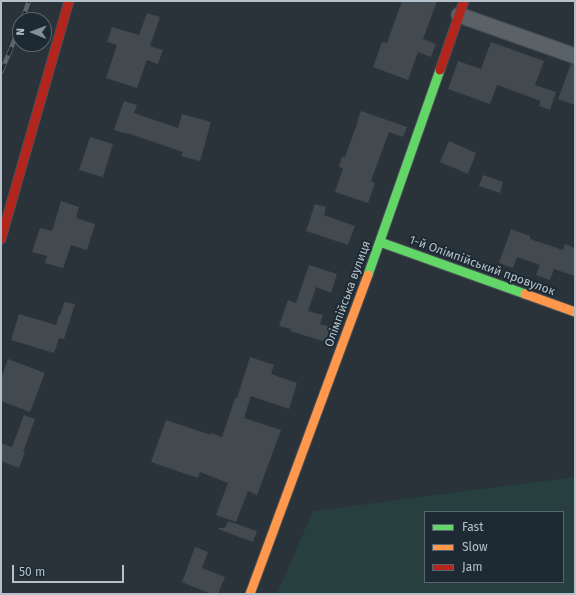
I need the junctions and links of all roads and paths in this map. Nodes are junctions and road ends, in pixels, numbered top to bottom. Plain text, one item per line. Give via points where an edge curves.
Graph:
1 (69, 1) edge
2 (462, 8) edge
3 (575, 56) edge
4 (1, 238) edge
5 (380, 242) junction
6 (575, 312) edge
7 (250, 594) edge

1 - 4 street
2 - 3 street
2 - 5 street, Олімпійська вулиця
5 - 6 street, 1-й Олімпійський провулок
5 - 7 street, Олімпійська вулиця

